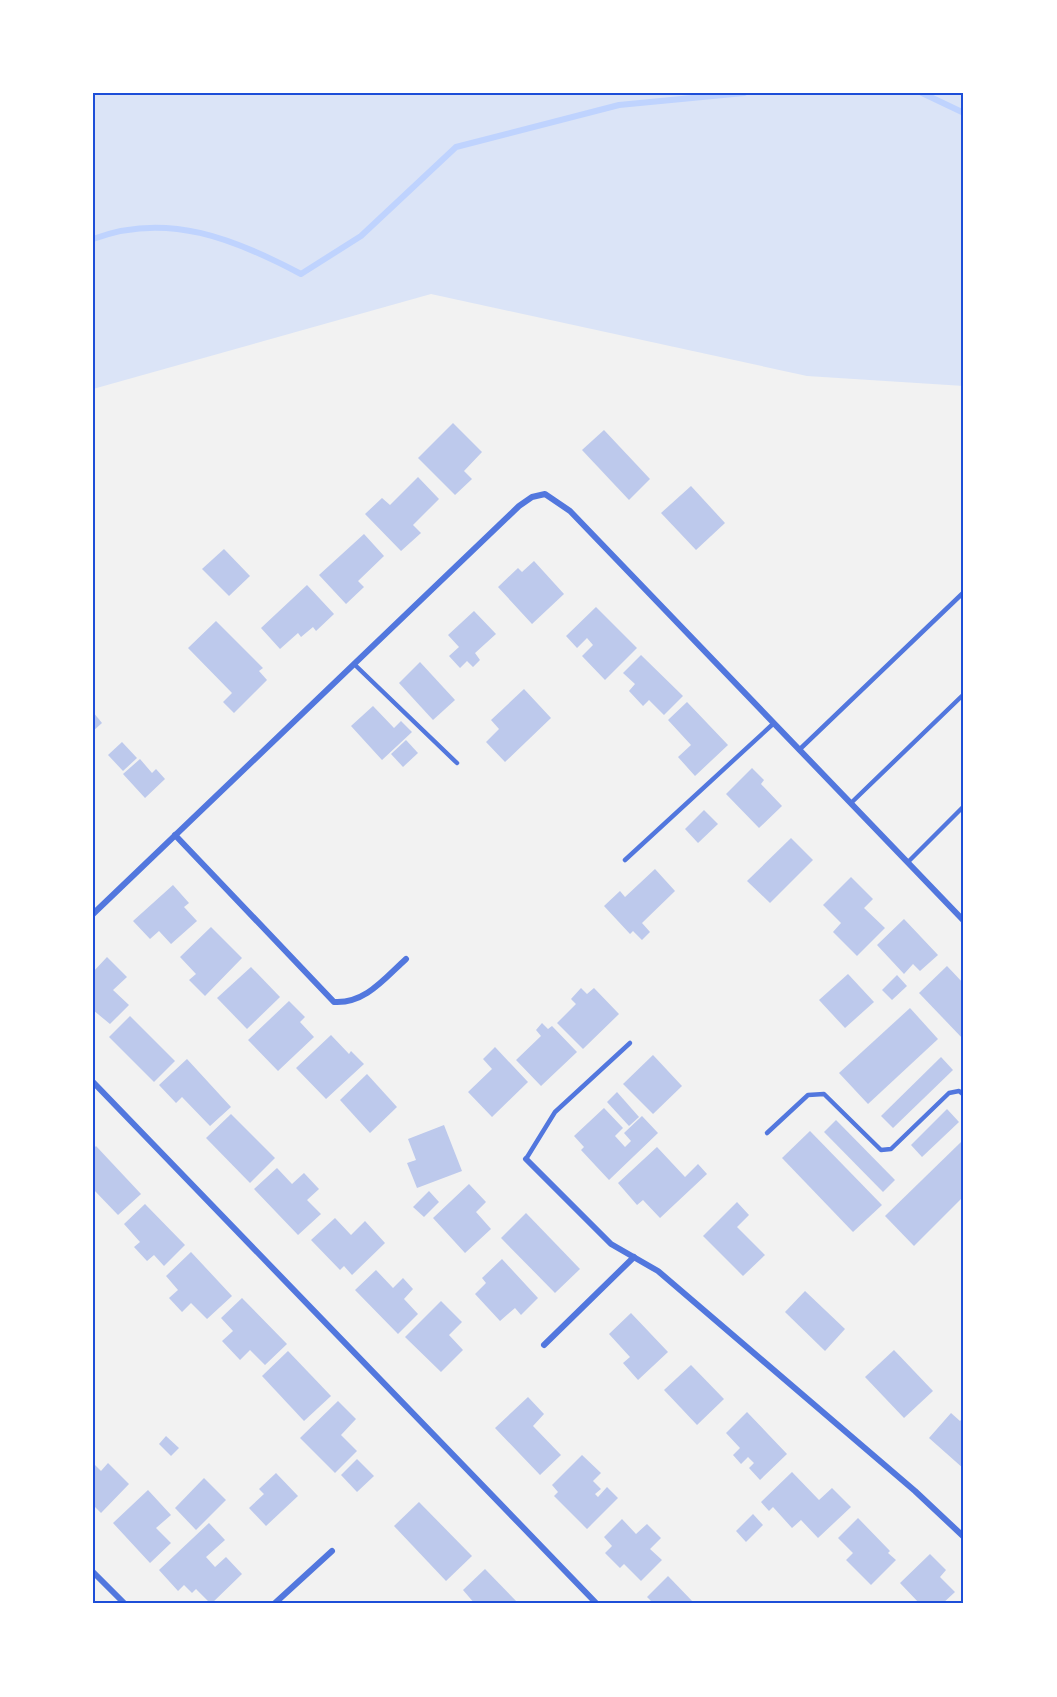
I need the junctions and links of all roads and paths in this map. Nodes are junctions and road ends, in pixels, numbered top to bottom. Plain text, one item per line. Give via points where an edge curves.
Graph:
1 (964, 592) edge
2 (354, 664) junction
3 (964, 694) edge
4 (774, 723) junction
5 (799, 750) junction
6 (457, 763) dead end
7 (851, 803) junction
8 (964, 806) edge
9 (175, 835) junction
10 (625, 860) dead end
11 (908, 862) junction
12 (93, 914) edge
13 (964, 921) edge
14 (405, 959) dead end
15 (630, 1043) dead end
16 (93, 1082) edge
17 (964, 1095) edge
18 (767, 1133) dead end
19 (526, 1159) joint
20 (634, 1257) junction
21 (544, 1345) dead end
22 (964, 1537) edge
23 (332, 1551) dead end
24 (93, 1572) edge
25 (125, 1604) edge
26 (274, 1604) edge
27 (597, 1604) edge

1 - 5 lane
2 - 4 street via 519,506 545,494 570,511
2 - 6 lane
2 - 9 street
3 - 7 lane
4 - 5 street
4 - 10 lane
5 - 7 street
7 - 11 street
8 - 11 lane
9 - 12 street
9 - 14 street via 334,1002 350,1003 364,996
11 - 13 street
15 - 19 lane via 555,1112
16 - 27 street
17 - 18 lane via 960,1091 949,1093 891,1149 881,1150 824,1094 808,1095
19 - 20 street via 611,1244
20 - 21 street
20 - 22 street via 658,1271
23 - 26 street
24 - 25 street

